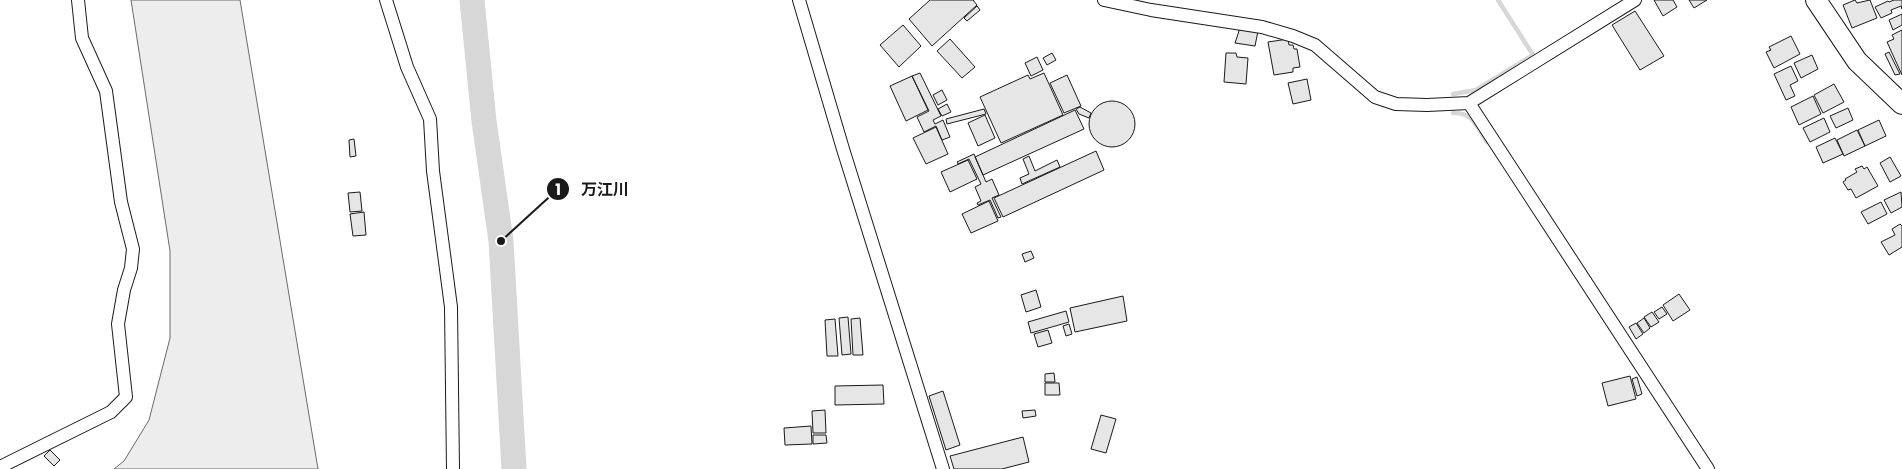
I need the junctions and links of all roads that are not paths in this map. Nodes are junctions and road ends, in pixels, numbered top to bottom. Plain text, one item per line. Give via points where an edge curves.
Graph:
1 (78, 0) edge
2 (386, 0) edge
3 (799, 0) edge
4 (1104, 0) edge
5 (1635, 0) edge
6 (1816, 0) edge
7 (1469, 103) junction
8 (1902, 104) edge
9 (0, 467) edge
10 (453, 469) edge
11 (943, 469) edge
12 (1708, 469) edge

1 - 9 street via 82,38 106,91 121,202 132,249 131,268 118,324 126,396 111,412
2 - 10 street via 407,67 430,119 433,171 451,307
3 - 11 street
4 - 7 street via 1262,27 1292,36 1315,45 1375,97 1396,104
5 - 7 street
6 - 8 main road via 1857,61
7 - 12 street

